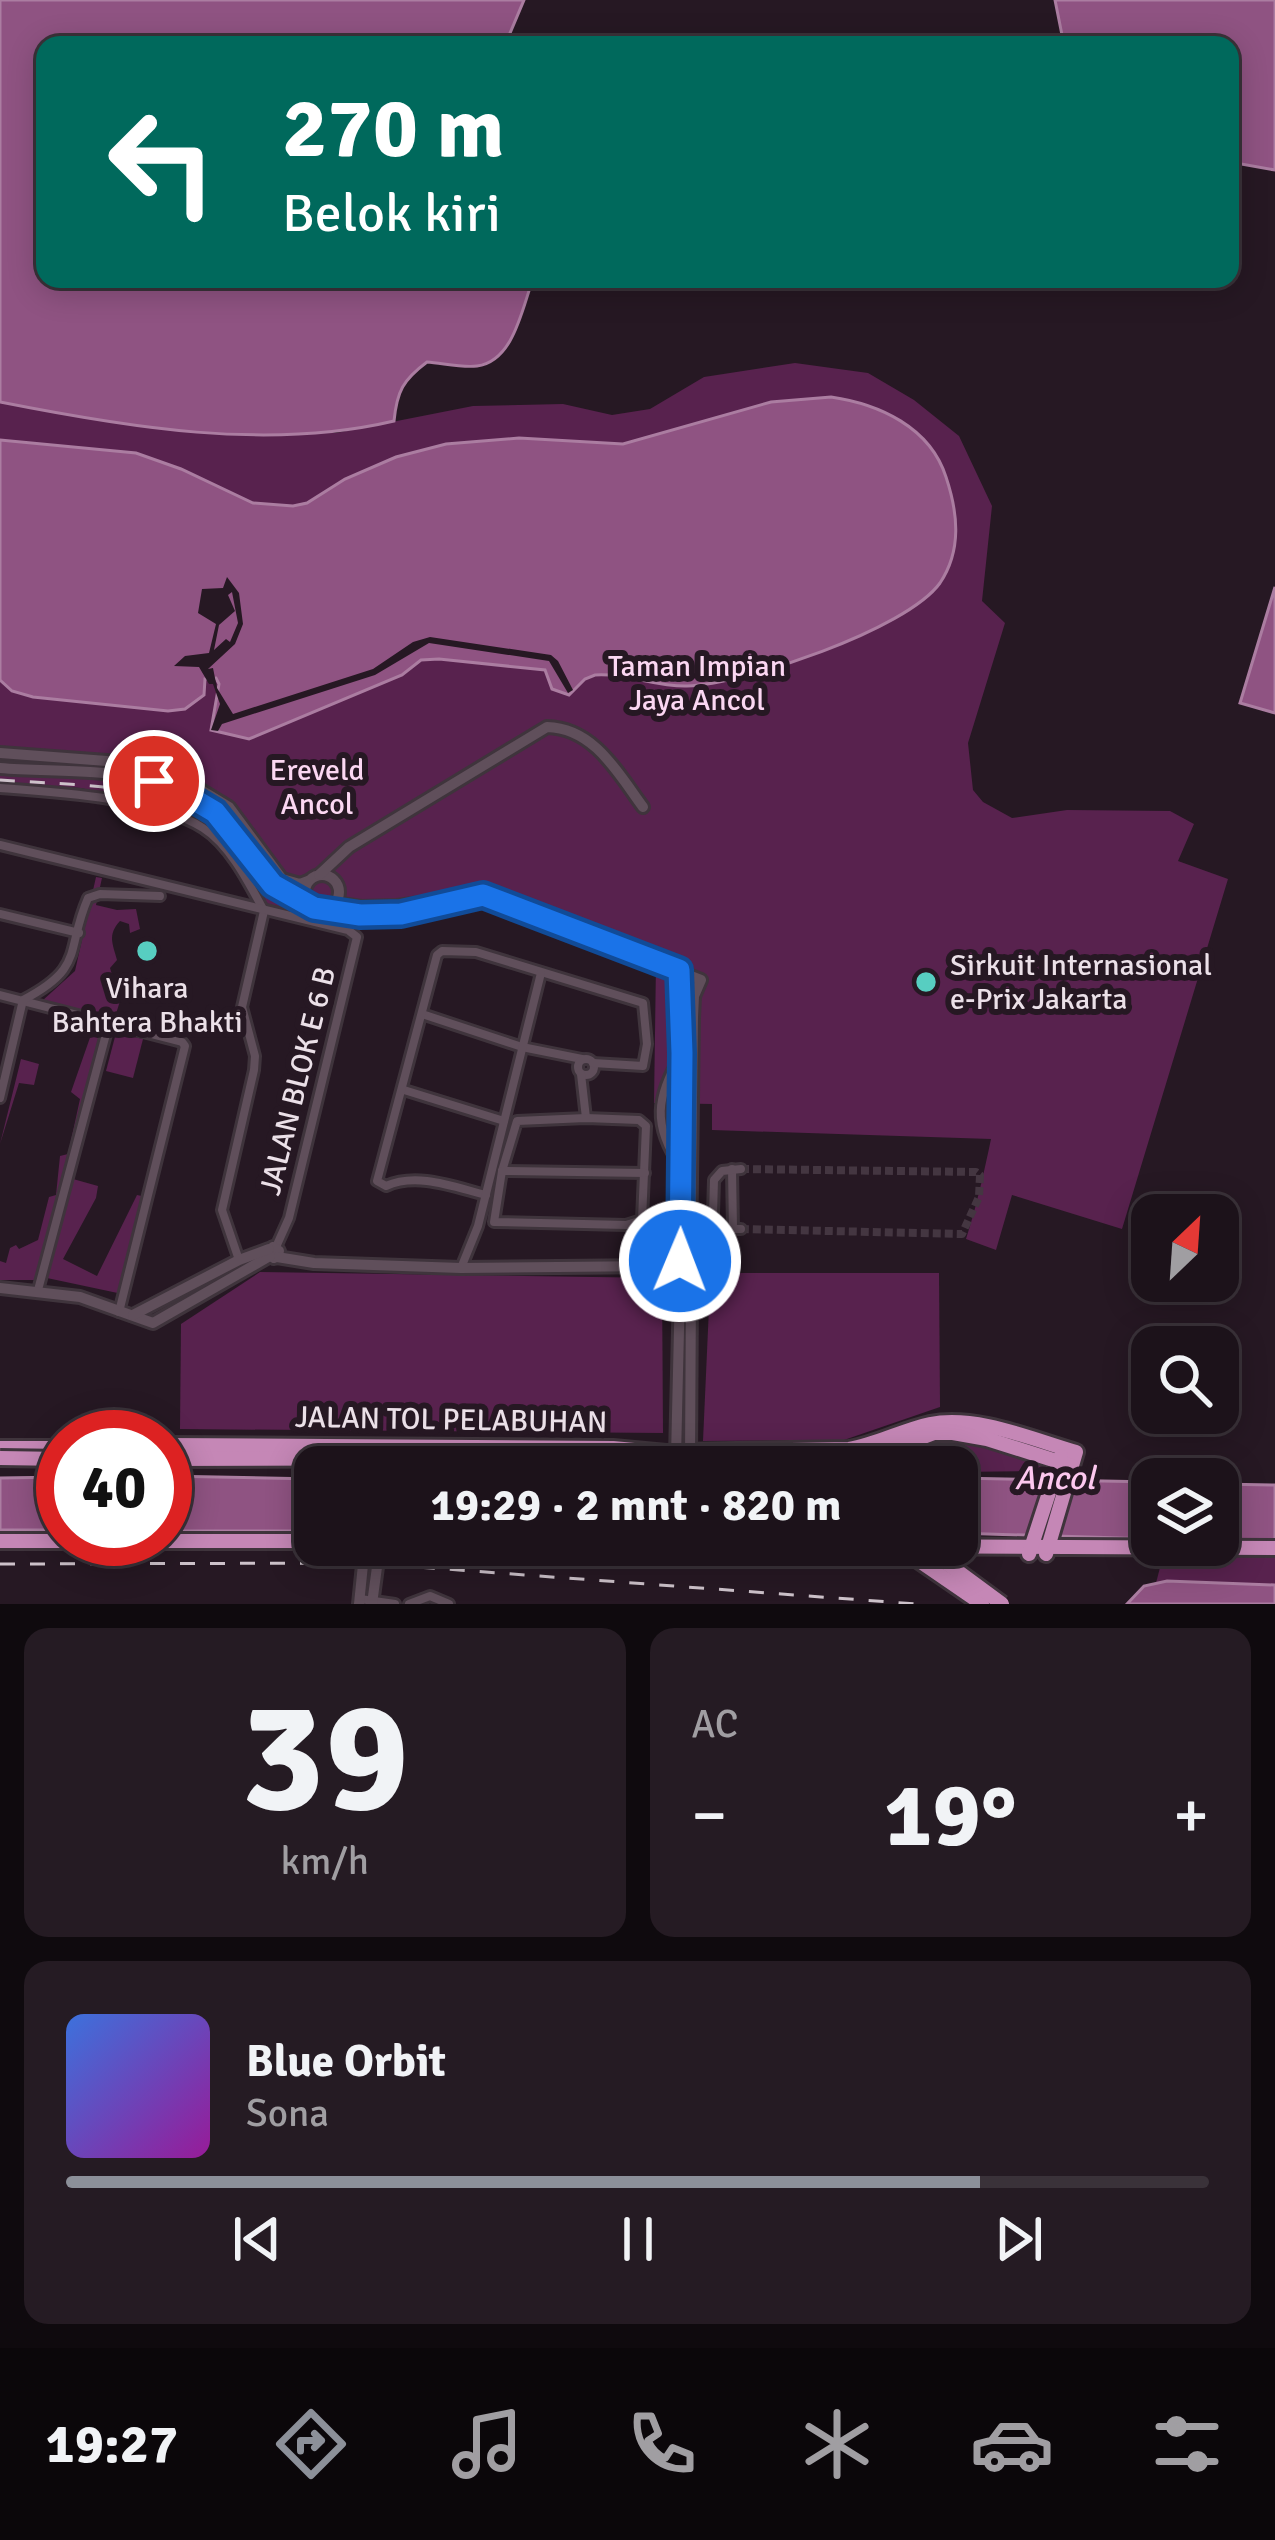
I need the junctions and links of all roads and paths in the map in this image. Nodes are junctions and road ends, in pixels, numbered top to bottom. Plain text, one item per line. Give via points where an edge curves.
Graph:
1 (0, 753) edge
2 (79, 760) junction
3 (0, 768) edge
4 (78, 774) junction
5 (0, 788) edge
6 (642, 808) dead end
7 (0, 844) edge
8 (319, 877) junction
9 (160, 896) dead end
10 (310, 904) junction
11 (330, 906) junction
12 (264, 910) junction
13 (0, 914) edge
14 (79, 932) junction
15 (679, 970) junction
16 (541, 973) junction
17 (0, 995) edge
18 (23, 1000) junction
19 (422, 1014) junction
20 (687, 1017) junction
21 (110, 1023) junction
22 (522, 1047) junction
23 (682, 1053) junction
24 (582, 1059) junction
25 (593, 1063) junction
26 (585, 1074) junction
27 (404, 1090) junction
28 (0, 1098) edge
29 (586, 1118) junction
30 (504, 1121) junction
31 (682, 1168) junction
32 (502, 1172) junction
33 (645, 1172) junction
34 (486, 1195) junction
35 (712, 1248) junction
36 (273, 1252) junction
37 (239, 1260) junction
38 (689, 1262) junction
39 (461, 1268) junction
40 (671, 1272) junction
41 (199, 1287) junction
42 (0, 1288) edge
43 (686, 1288) junction
44 (38, 1290) junction
45 (124, 1315) junction
46 (192, 1446) edge
47 (680, 1446) edge
48 (900, 1446) edge
49 (192, 1447) edge
50 (294, 1447) edge
51 (36, 1449) edge
52 (294, 1449) edge
53 (0, 1452) edge
54 (36, 1457) edge
55 (294, 1460) edge
56 (192, 1461) edge
57 (0, 1541) edge
58 (294, 1541) edge
59 (978, 1547) edge
60 (1040, 1547) junction
61 (1275, 1553) edge
62 (365, 1566) edge
63 (375, 1566) edge
64 (927, 1566) edge
65 (950, 1566) edge
66 (366, 1602) edge
67 (395, 1604) edge
68 (409, 1604) edge
69 (449, 1604) edge
70 (982, 1604) edge
71 (1002, 1604) edge

1 - 2 street
2 - 4 street
2 - 8 street via 172,770 229,807 282,879
3 - 4 street
4 - 10 street via 166,783 215,812 273,885
5 - 12 street via 84,796 202,827
6 - 8 street via 597,747 547,727 350,847
7 - 12 street
8 - 10 street via 305,893
8 - 11 street via 340,890
9 - 14 street via 90,896
10 - 11 street
11 - 15 street via 483,895
12 - 36 street, JALAN BLOK E 6 B via 348,929 358,944 289,1218
12 - 37 street via 242,1006 254,1070 222,1210
13 - 14 street
14 - 18 street via 62,975
15 - 20 street
15 - 20 street via 701,980
16 - 19 street via 476,952 442,951
16 - 22 street
16 - 25 street via 643,1003 644,1064
17 - 18 street
18 - 21 street
18 - 28 street
19 - 22 street
19 - 27 street
20 - 23 street
20 - 38 street
21 - 44 street
21 - 45 street via 182,1042 184,1051
22 - 24 street
22 - 30 street
23 - 31 street
23 - 31 street via 665,1082 661,1122
24 - 25 street
24 - 26 street
25 - 26 street
26 - 29 street
27 - 30 street
27 - 34 street via 377,1181 431,1181
29 - 32 street via 519,1119
29 - 33 street via 646,1126
30 - 34 street
31 - 38 street
32 - 33 street
32 - 33 street via 496,1223 605,1225 642,1220
34 - 39 street
35 - 35 street via 714,1180 737,1169 737,1229
35 - 38 street
36 - 37 street
36 - 39 street via 314,1263
36 - 41 street
37 - 41 street
38 - 40 street
38 - 43 street via 700,1277
39 - 40 street
40 - 43 street
41 - 45 street via 153,1324
42 - 44 street
43 - 47 street
44 - 45 street
46 - 50 highway, JALAN TOL PELABUHAN, bridge
48 - 60 highway via 972,1430 1063,1467
49 - 52 highway
51 - 53 highway
53 - 54 highway, bridge
55 - 56 highway, JALAN TOL PELABUHAN, bridge
57 - 58 highway
59 - 60 highway
60 - 61 highway
62 - 66 street
63 - 66 street
64 - 70 highway, bridge
65 - 71 highway, bridge
66 - 67 street
68 - 69 street via 430,1596

